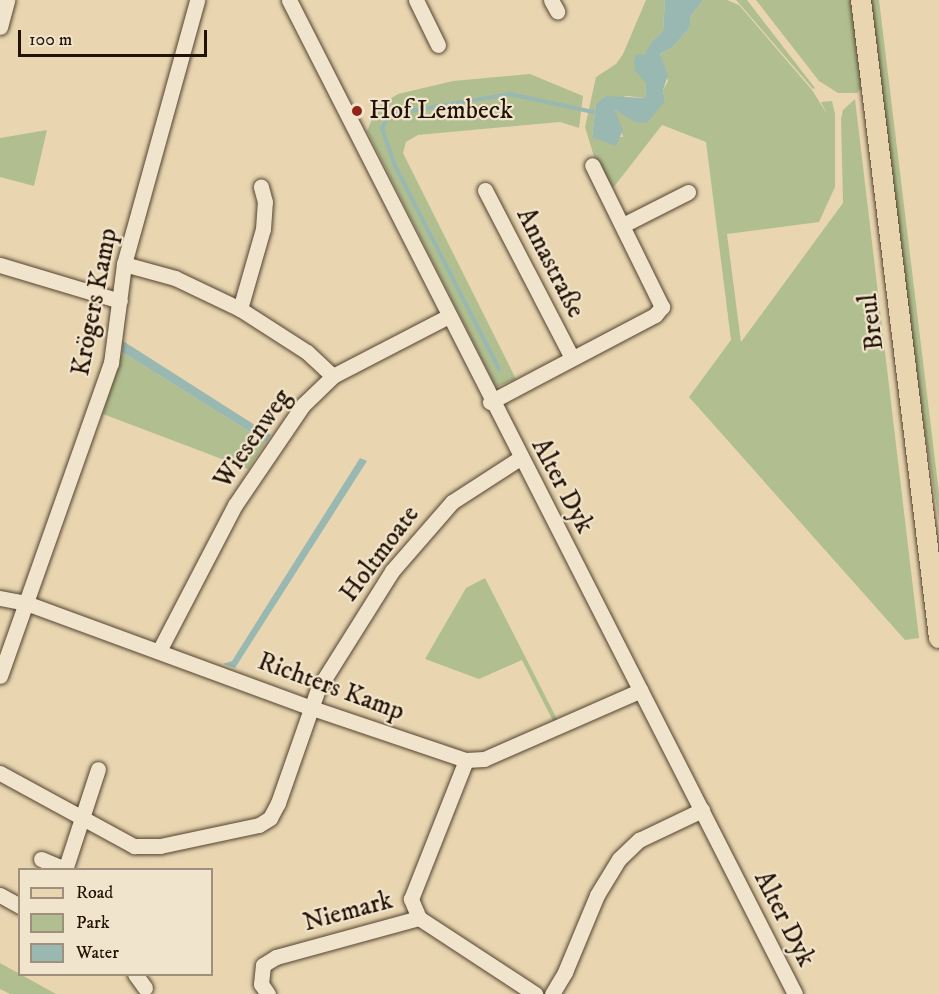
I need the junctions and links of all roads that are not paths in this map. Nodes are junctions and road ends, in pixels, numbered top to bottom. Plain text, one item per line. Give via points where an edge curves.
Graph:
1 (6, 0) edge
2 (197, 0) edge
3 (289, 0) edge
4 (416, 0) edge
5 (861, 0) edge
6 (0, 27) edge
7 (438, 45) dead end
8 (592, 165) dead end
9 (261, 187) dead end
10 (485, 190) dead end
11 (688, 192) dead end
12 (623, 225) junction
13 (124, 264) junction
14 (0, 265) edge
15 (120, 302) junction
16 (240, 309) junction
17 (447, 316) junction
18 (572, 358) junction
19 (333, 376) junction
20 (490, 402) junction
21 (520, 458) junction
22 (0, 598) edge
23 (26, 603) junction
24 (939, 638) edge
25 (160, 649) junction
26 (0, 676) edge
27 (642, 690) junction
28 (312, 708) junction
29 (466, 760) junction
30 (98, 769) dead end
31 (0, 773) edge
32 (702, 810) junction
33 (81, 817) junction
34 (41, 859) dead end
35 (62, 868) edge
36 (64, 868) edge
37 (0, 895) edge
38 (18, 905) edge
39 (419, 918) junction
40 (136, 976) edge
41 (145, 988) dead end
42 (268, 994) edge
43 (535, 994) edge
44 (552, 994) edge
45 (795, 994) edge

1 - 6 street
2 - 13 street, Krögers Kamp
3 - 17 street, Alter Dyk
4 - 7 street
5 - 24 main road, Breul
8 - 12 street, Annastraße
9 - 16 street via 265,202 263,229
10 - 18 street, Annastraße
11 - 12 street
12 - 18 street, Annastraße via 662,307 655,315
13 - 15 street, Krögers Kamp
13 - 16 street via 175,278
14 - 15 street
15 - 23 street, Krögers Kamp via 111,363
16 - 19 street via 307,352
17 - 19 street, Wiesenweg
17 - 20 street, Alter Dyk
18 - 20 street, Annastraße
19 - 25 street, Wiesenweg via 296,415 235,505
20 - 21 street, Alter Dyk
21 - 27 street, Alter Dyk
21 - 28 street, Holtmoate via 452,502 409,547 318,689
22 - 23 street, Richters Kamp
23 - 25 street, Richters Kamp
23 - 26 street, Krögers Kamp
25 - 28 street, Richters Kamp
27 - 29 street, Richters Kamp via 484,759
27 - 32 street, Alter Dyk
28 - 29 street, Richters Kamp
28 - 33 street, Holtmoate via 278,802 270,818 259,825 150,848 134,846
29 - 39 street, Niemark via 411,899
30 - 33 street
31 - 33 street, Holtmoate
32 - 44 street via 639,840 619,859 597,895
32 - 45 street, Alter Dyk
33 - 36 street
34 - 35 street
37 - 38 street
39 - 42 street, Niemark via 276,957 263,965 261,984
39 - 43 street
40 - 41 street

